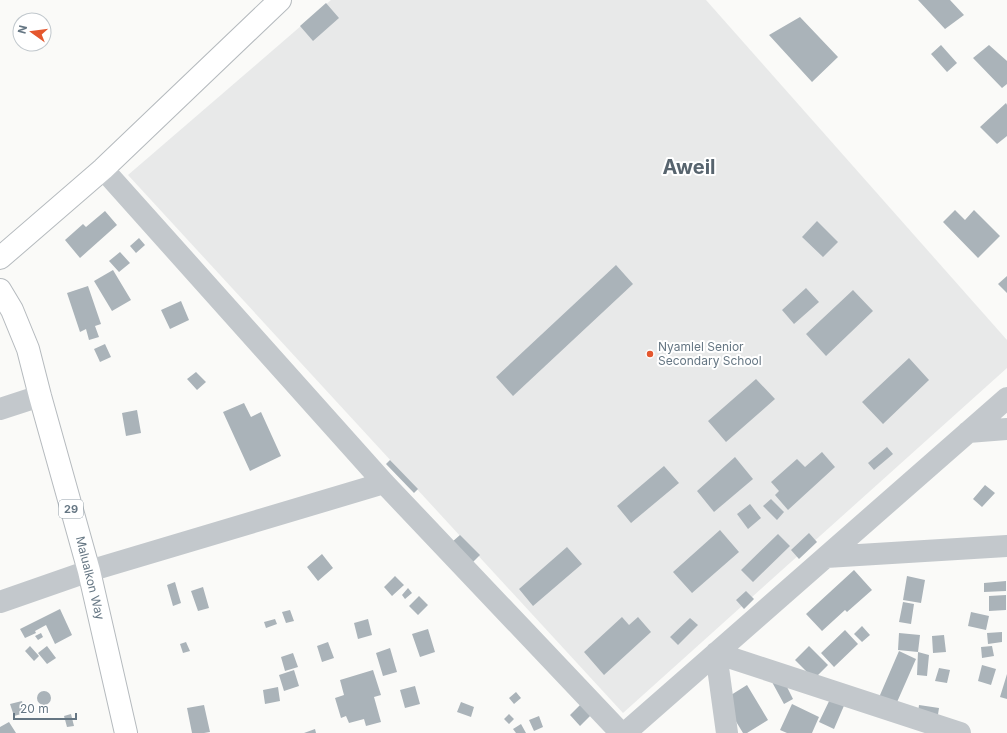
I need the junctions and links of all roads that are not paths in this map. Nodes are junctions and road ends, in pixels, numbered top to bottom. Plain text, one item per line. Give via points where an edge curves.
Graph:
1 (270, 3) edge
2 (103, 169) junction
3 (0, 258) edge
4 (0, 290) edge
5 (40, 396) junction
6 (1007, 398) edge
7 (0, 409) edge
8 (1007, 429) edge
9 (968, 432) junction
10 (384, 483) junction
11 (1007, 546) edge
12 (826, 557) junction
13 (89, 571) junction
14 (0, 602) edge
15 (716, 653) junction
16 (126, 733) edge
17 (621, 733) edge
18 (625, 733) edge
19 (727, 733) edge
20 (960, 733) edge

1 - 2 main road
2 - 3 main road
2 - 10 street
4 - 5 main road, Malualkon Way / 29 via 12,310 28,349
5 - 7 street
5 - 13 main road, Malualkon Way / 29
6 - 9 street
8 - 9 street
9 - 12 street
10 - 13 street
10 - 17 street
11 - 12 street
12 - 15 street
13 - 14 street
13 - 16 main road, Malualkon Way / 29
15 - 18 street
15 - 19 street
15 - 20 street

